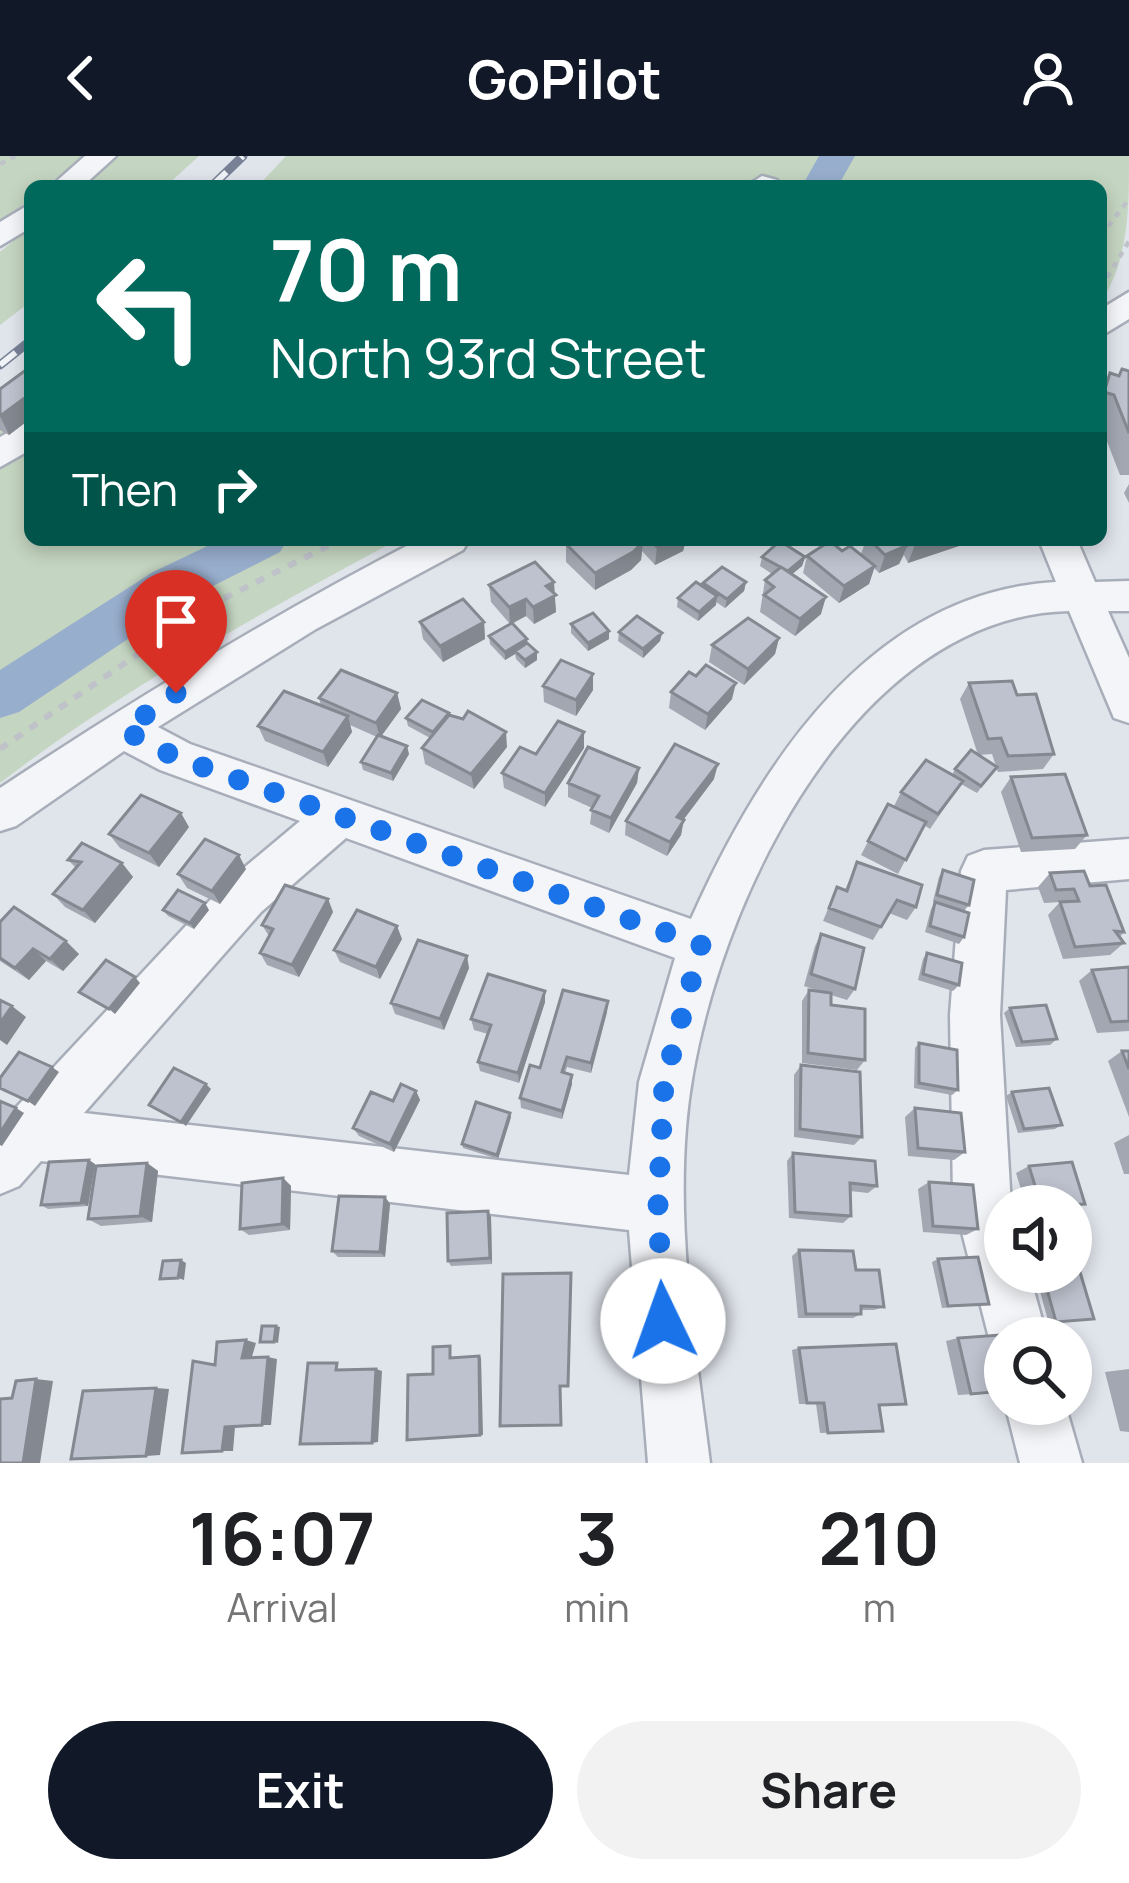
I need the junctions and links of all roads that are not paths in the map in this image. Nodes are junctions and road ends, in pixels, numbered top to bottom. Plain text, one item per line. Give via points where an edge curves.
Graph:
1 (102, 156) edge
2 (72, 180) edge
3 (24, 218) edge
4 (0, 237) edge
5 (439, 546) edge
6 (1060, 546) edge
7 (1129, 596) edge
8 (1082, 598) junction
9 (1129, 706) edge
10 (124, 730) junction
11 (0, 812) edge
12 (338, 817) junction
13 (1129, 860) edge
14 (701, 945) junction
15 (14, 1150) edge
16 (658, 1206) junction
17 (1012, 1317) edge
18 (1041, 1425) edge
19 (679, 1463) edge
20 (1051, 1463) edge

1 - 2 street
3 - 4 street
5 - 10 street via 302,618
6 - 8 street
7 - 8 street
8 - 9 street
8 - 14 street via 994,608 893,663 843,707 760,825
10 - 11 street
10 - 12 street
12 - 14 street
12 - 15 street via 244,898
13 - 17 street via 984,871 975,1015 981,1197
14 - 16 street via 664,1083
15 - 16 street
16 - 19 street
18 - 20 street

